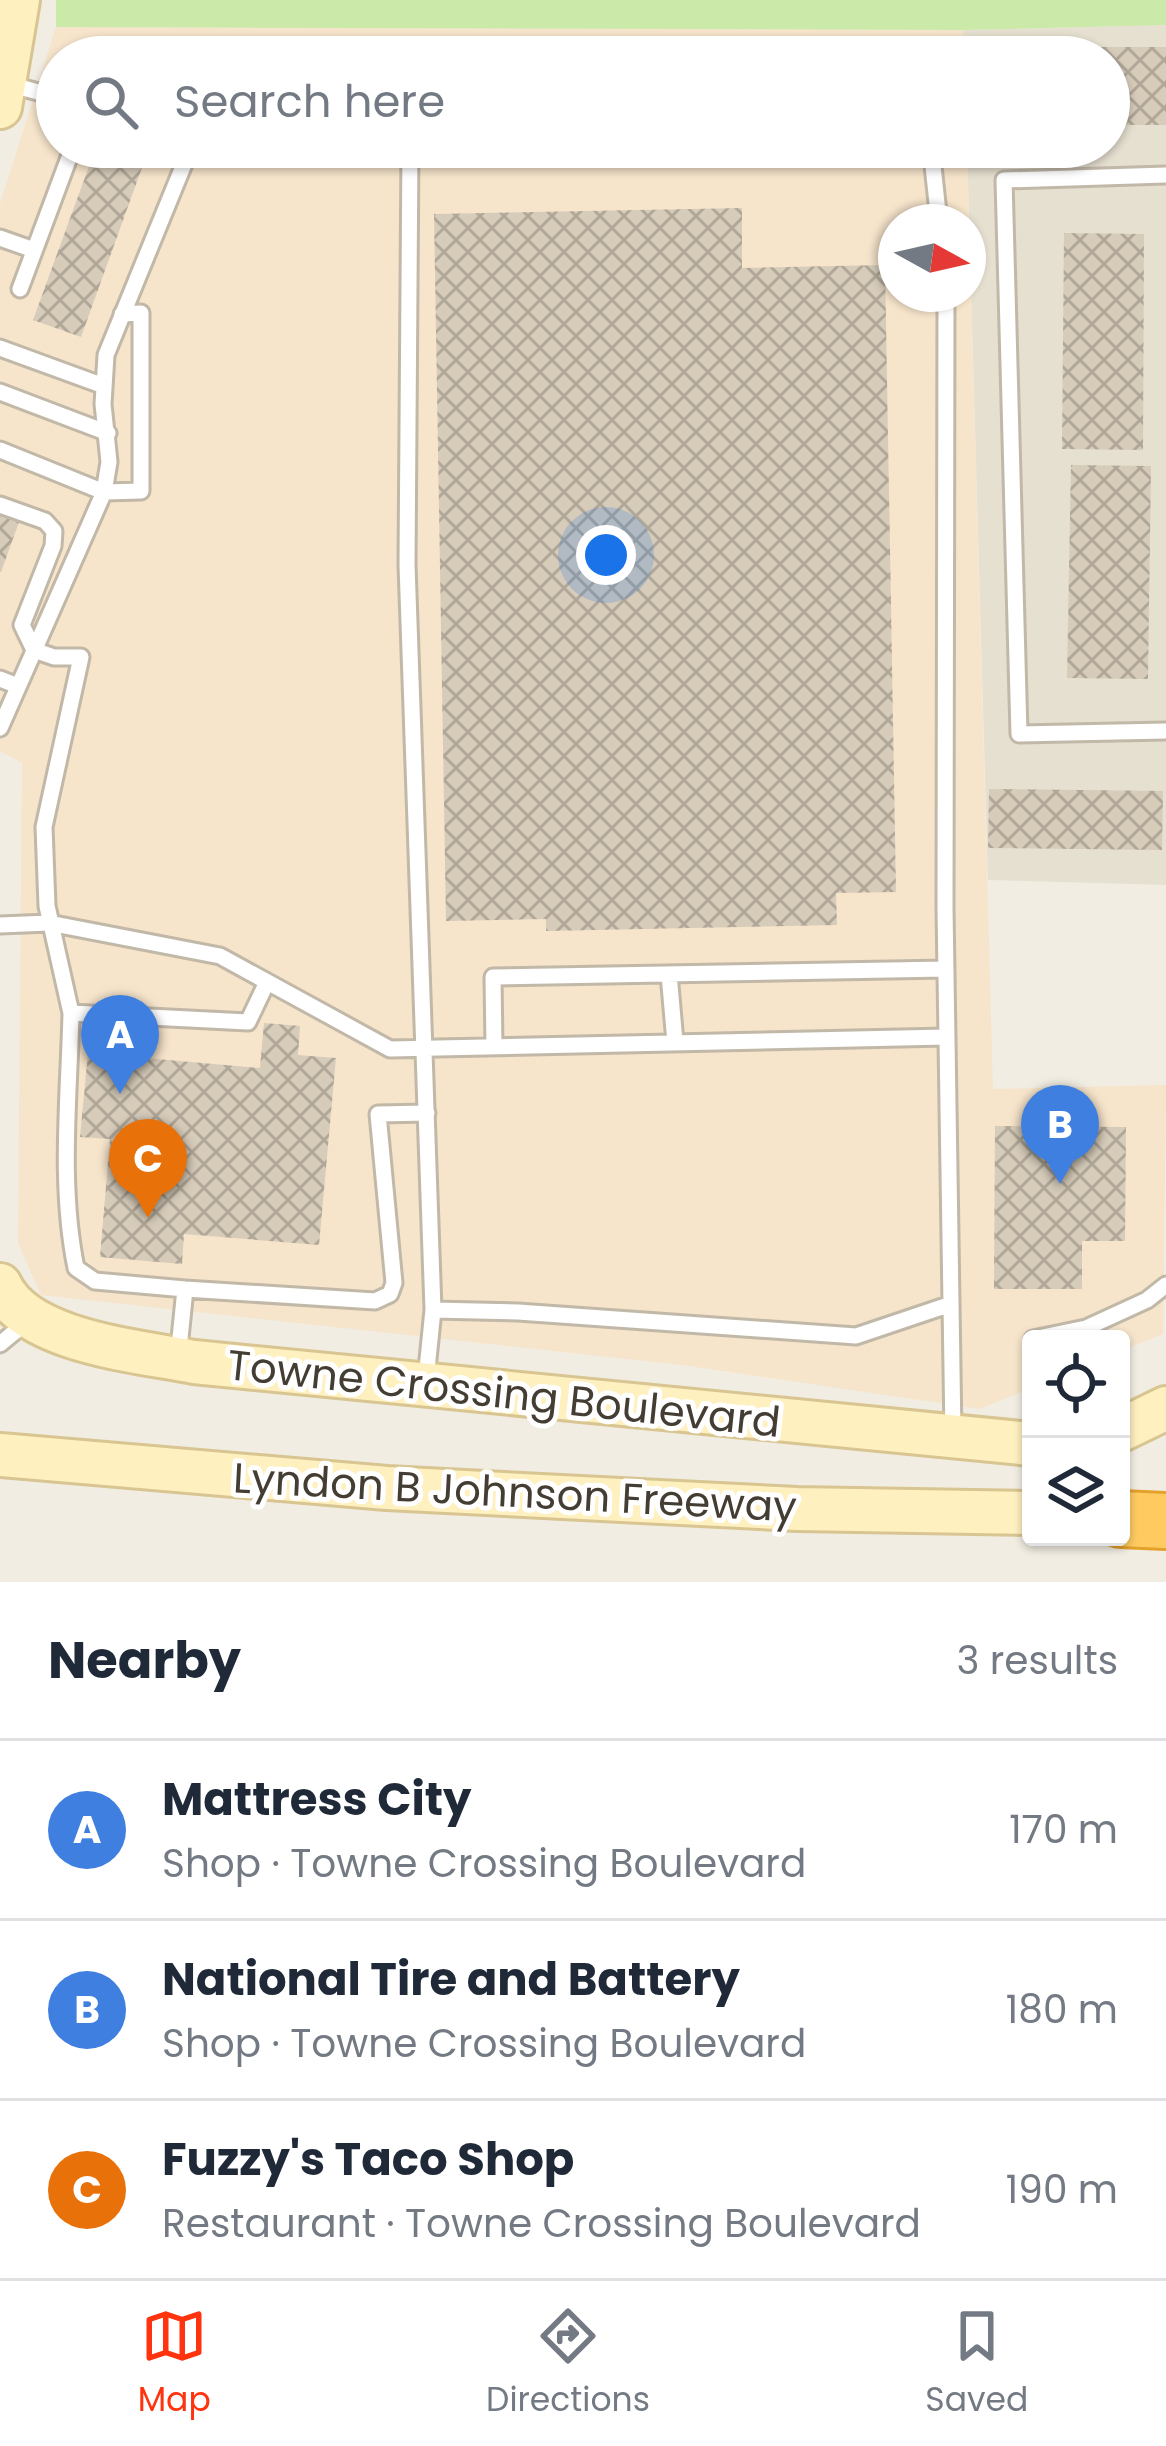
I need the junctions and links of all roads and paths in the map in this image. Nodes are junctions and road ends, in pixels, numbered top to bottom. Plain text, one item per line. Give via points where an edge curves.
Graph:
1 (17, 0) edge
2 (2, 95) edge
3 (36, 97) edge
4 (65, 168) edge
5 (182, 168) edge
6 (410, 168) edge
7 (933, 168) edge
8 (1166, 175) edge
9 (937, 204) edge
10 (0, 238) edge
11 (34, 250) junction
12 (20, 289) dead end
13 (946, 312) edge
14 (122, 314) junction
15 (0, 348) edge
16 (104, 386) junction
17 (0, 392) edge
18 (108, 433) junction
19 (0, 450) edge
20 (104, 492) junction
21 (0, 505) edge
22 (34, 650) junction
23 (0, 679) edge
24 (18, 686) junction
25 (0, 728) edge
26 (1166, 731) edge
27 (50, 923) junction
28 (0, 926) edge
29 (946, 969) junction
30 (669, 974) junction
31 (267, 982) junction
32 (71, 1013) junction
33 (947, 1036) junction
34 (675, 1042) junction
35 (494, 1047) junction
36 (425, 1048) junction
37 (427, 1113) junction
38 (0, 1285) edge
39 (1166, 1285) edge
40 (185, 1289) junction
41 (951, 1304) junction
42 (434, 1310) junction
43 (1076, 1330) edge
44 (14, 1332) edge
45 (178, 1359) junction
46 (425, 1385) junction
47 (1166, 1408) edge
48 (1130, 1426) edge
49 (953, 1438) junction
50 (1022, 1443) edge
51 (0, 1456) edge
52 (1166, 1508) edge
53 (1022, 1513) edge
54 (1130, 1513) edge
55 (1130, 1516) edge
56 (1166, 1522) edge

1 - 2 main road
2 - 3 lane
4 - 11 lane
5 - 14 lane
6 - 36 lane via 407,565
7 - 9 lane
8 - 26 lane via 1004,180 1019,734
10 - 11 lane
11 - 12 lane
13 - 29 lane
14 - 16 lane
14 - 20 lane via 141,314 141,491
15 - 16 lane
16 - 18 lane
17 - 18 lane
18 - 20 lane
19 - 20 lane
20 - 22 lane
21 - 22 lane via 53,531 22,625
22 - 24 lane
22 - 27 lane via 81,657 44,827
23 - 24 lane
24 - 25 lane
27 - 28 lane
27 - 31 lane via 220,956
27 - 32 lane
29 - 30 lane
29 - 33 lane
30 - 34 lane
30 - 35 lane via 493,977
31 - 32 lane via 248,1022
31 - 36 lane via 391,1049
32 - 40 lane via 67,1154 76,1268 95,1281
33 - 34 lane
33 - 41 lane
34 - 35 lane
35 - 36 lane
36 - 37 lane
37 - 40 lane via 379,1114 390,1294 375,1301
37 - 42 lane
38 - 44 main road, Towne Crossing Boulevard
39 - 43 lane
40 - 45 lane
41 - 42 lane via 856,1336
41 - 49 lane
42 - 46 lane
44 - 45 main road, Towne Crossing Boulevard via 65,1333
45 - 46 main road, Towne Crossing Boulevard
46 - 49 main road, Towne Crossing Boulevard
47 - 48 main road
49 - 50 main road, Towne Crossing Boulevard
51 - 53 main road, Lyndon B Johnson Freeway via 388,1488
52 - 54 main road
55 - 56 highway

